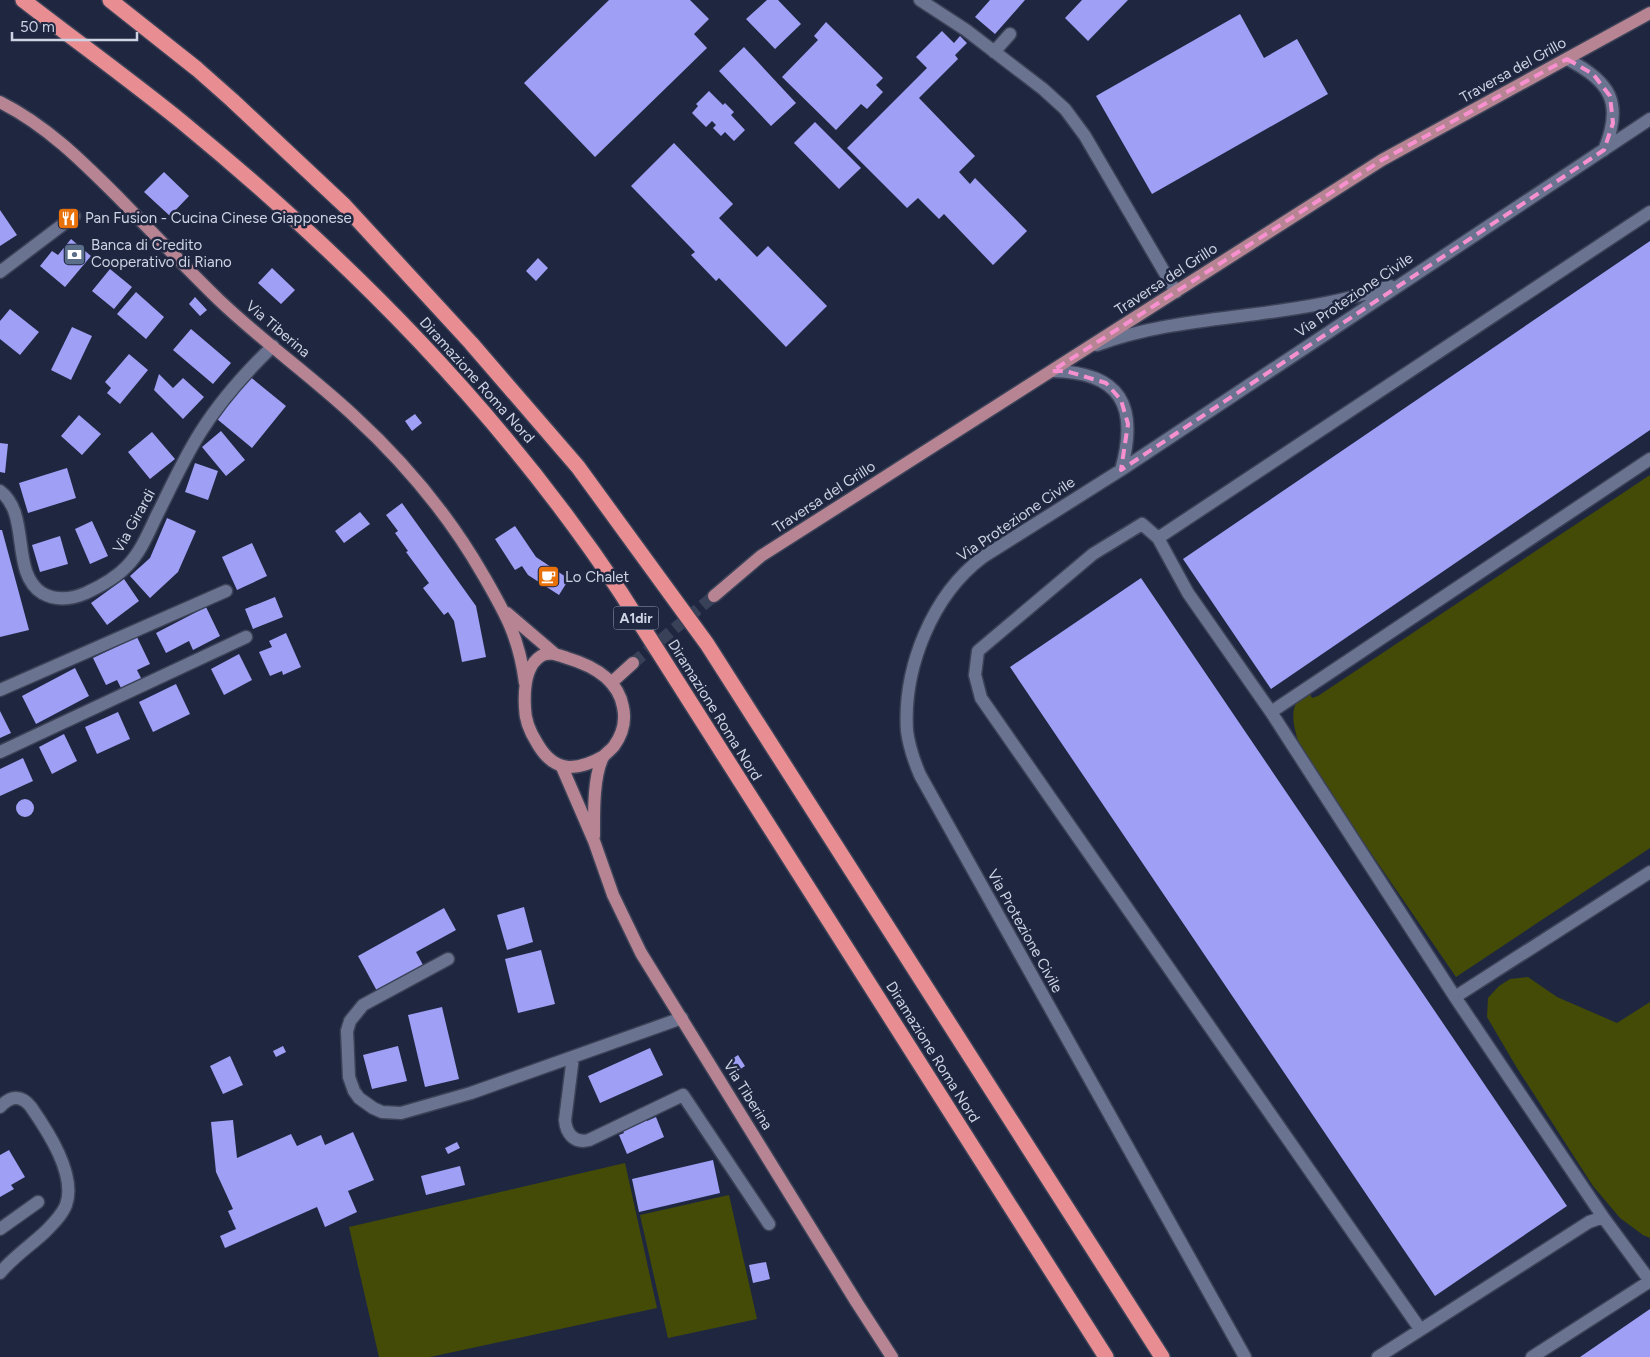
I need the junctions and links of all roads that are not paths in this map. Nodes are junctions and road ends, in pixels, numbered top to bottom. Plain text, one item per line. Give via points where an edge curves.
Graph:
1 (23, 0) edge
2 (110, 0) edge
3 (920, 0) edge
4 (1650, 13) edge
5 (1010, 34) dead end
6 (994, 52) junction
7 (1567, 59) junction
8 (0, 102) edge
9 (1650, 119) edge
10 (1604, 150) junction
11 (1650, 212) edge
12 (74, 216) dead end
13 (0, 272) edge
14 (1406, 281) junction
15 (1176, 292) junction
16 (273, 346) junction
17 (1085, 350) junction
18 (1052, 371) junction
19 (1650, 459) edge
20 (1121, 470) junction
21 (0, 491) edge
22 (1158, 538) junction
23 (226, 591) dead end
24 (714, 596) tunnel mouth
25 (503, 609) junction
26 (246, 637) dead end
27 (555, 654) junction
28 (633, 663) tunnel mouth
29 (525, 683) junction
30 (611, 683) junction
31 (0, 690) edge
32 (1271, 712) junction
33 (0, 752) edge
34 (604, 756) junction
35 (562, 767) junction
36 (594, 841) junction
37 (1650, 872) edge
38 (448, 959) dead end
39 (1456, 996) junction
40 (682, 1018) junction
41 (574, 1057) junction
42 (0, 1107) edge
43 (38, 1202) dead end
44 (1603, 1217) junction
45 (769, 1224) dead end
46 (0, 1228) edge
47 (0, 1273) edge
48 (1650, 1281) edge
49 (1420, 1329) junction
50 (892, 1357) edge
51 (1106, 1357) edge
52 (1162, 1357) edge
53 (1245, 1357) edge
54 (1378, 1357) edge
55 (1532, 1357) edge

1 - 51 highway, Diramazione Roma Nord / A1dir via 181,121 312,234 445,367 564,510 621,593
2 - 52 highway, Diramazione Roma Nord / A1dir via 197,69 344,206 471,343 578,468 707,644
3 - 6 street
4 - 7 main road, Traversa del Grillo
5 - 6 street
6 - 15 street via 1050,95 1073,118
7 - 10 street via 1593,74 1610,96 1613,122
7 - 15 main road, Traversa del Grillo via 1382,160
8 - 16 main road, Via Tiberina via 67,148 220,301
9 - 10 street, Via Protezione Civile
10 - 14 street, Via Protezione Civile
11 - 22 street
12 - 13 street
14 - 17 street via 1334,302 1136,332
14 - 20 street, Via Protezione Civile
15 - 17 main road, Traversa del Grillo
16 - 21 street, Via Girardi via 237,384 201,432 135,557 118,574 94,589 78,596 61,598 42,593 32,584 13,508
16 - 25 main road, Via Tiberina via 354,415 422,487 462,540
17 - 18 main road, Traversa del Grillo
18 - 20 street via 1086,375 1106,383 1115,391 1124,405 1128,424
18 - 24 main road, Traversa del Grillo via 761,556
19 - 32 street
20 - 53 street, Via Protezione Civile via 983,557 965,571 946,593 928,626 916,662 908,705 909,741 924,784
22 - 32 street via 1188,593
22 - 49 street via 1142,524 1093,554 978,651 975,676 981,698
23 - 31 street
25 - 27 main road, Via Tiberina
25 - 29 main road, Via Tiberina via 521,653
26 - 33 street
27 - 29 main road, Via Tiberina via 546,654 535,660
27 - 30 main road, Via Tiberina via 592,667
28 - 30 main road
29 - 35 main road, Via Tiberina via 525,711 532,734 547,758
30 - 34 main road, Via Tiberina via 620,696 624,724 618,740
32 - 39 street
34 - 35 main road, Via Tiberina via 584,766
34 - 36 main road, Via Tiberina via 594,800
35 - 36 main road, Via Tiberina
36 - 40 main road, Via Tiberina via 613,895 631,933
37 - 39 street
38 - 41 street via 363,1005 354,1014 347,1031 350,1077 354,1091 364,1103 382,1112 401,1113 471,1093
39 - 44 street
40 - 41 street
40 - 50 main road, Via Tiberina
41 - 45 street via 566,1120 567,1130 573,1138 589,1140 683,1095
42 - 47 street via 18,1097 27,1102 57,1150 69,1193 60,1216
43 - 46 street
44 - 48 street
44 - 49 street via 1589,1222
48 - 55 street
49 - 54 street

